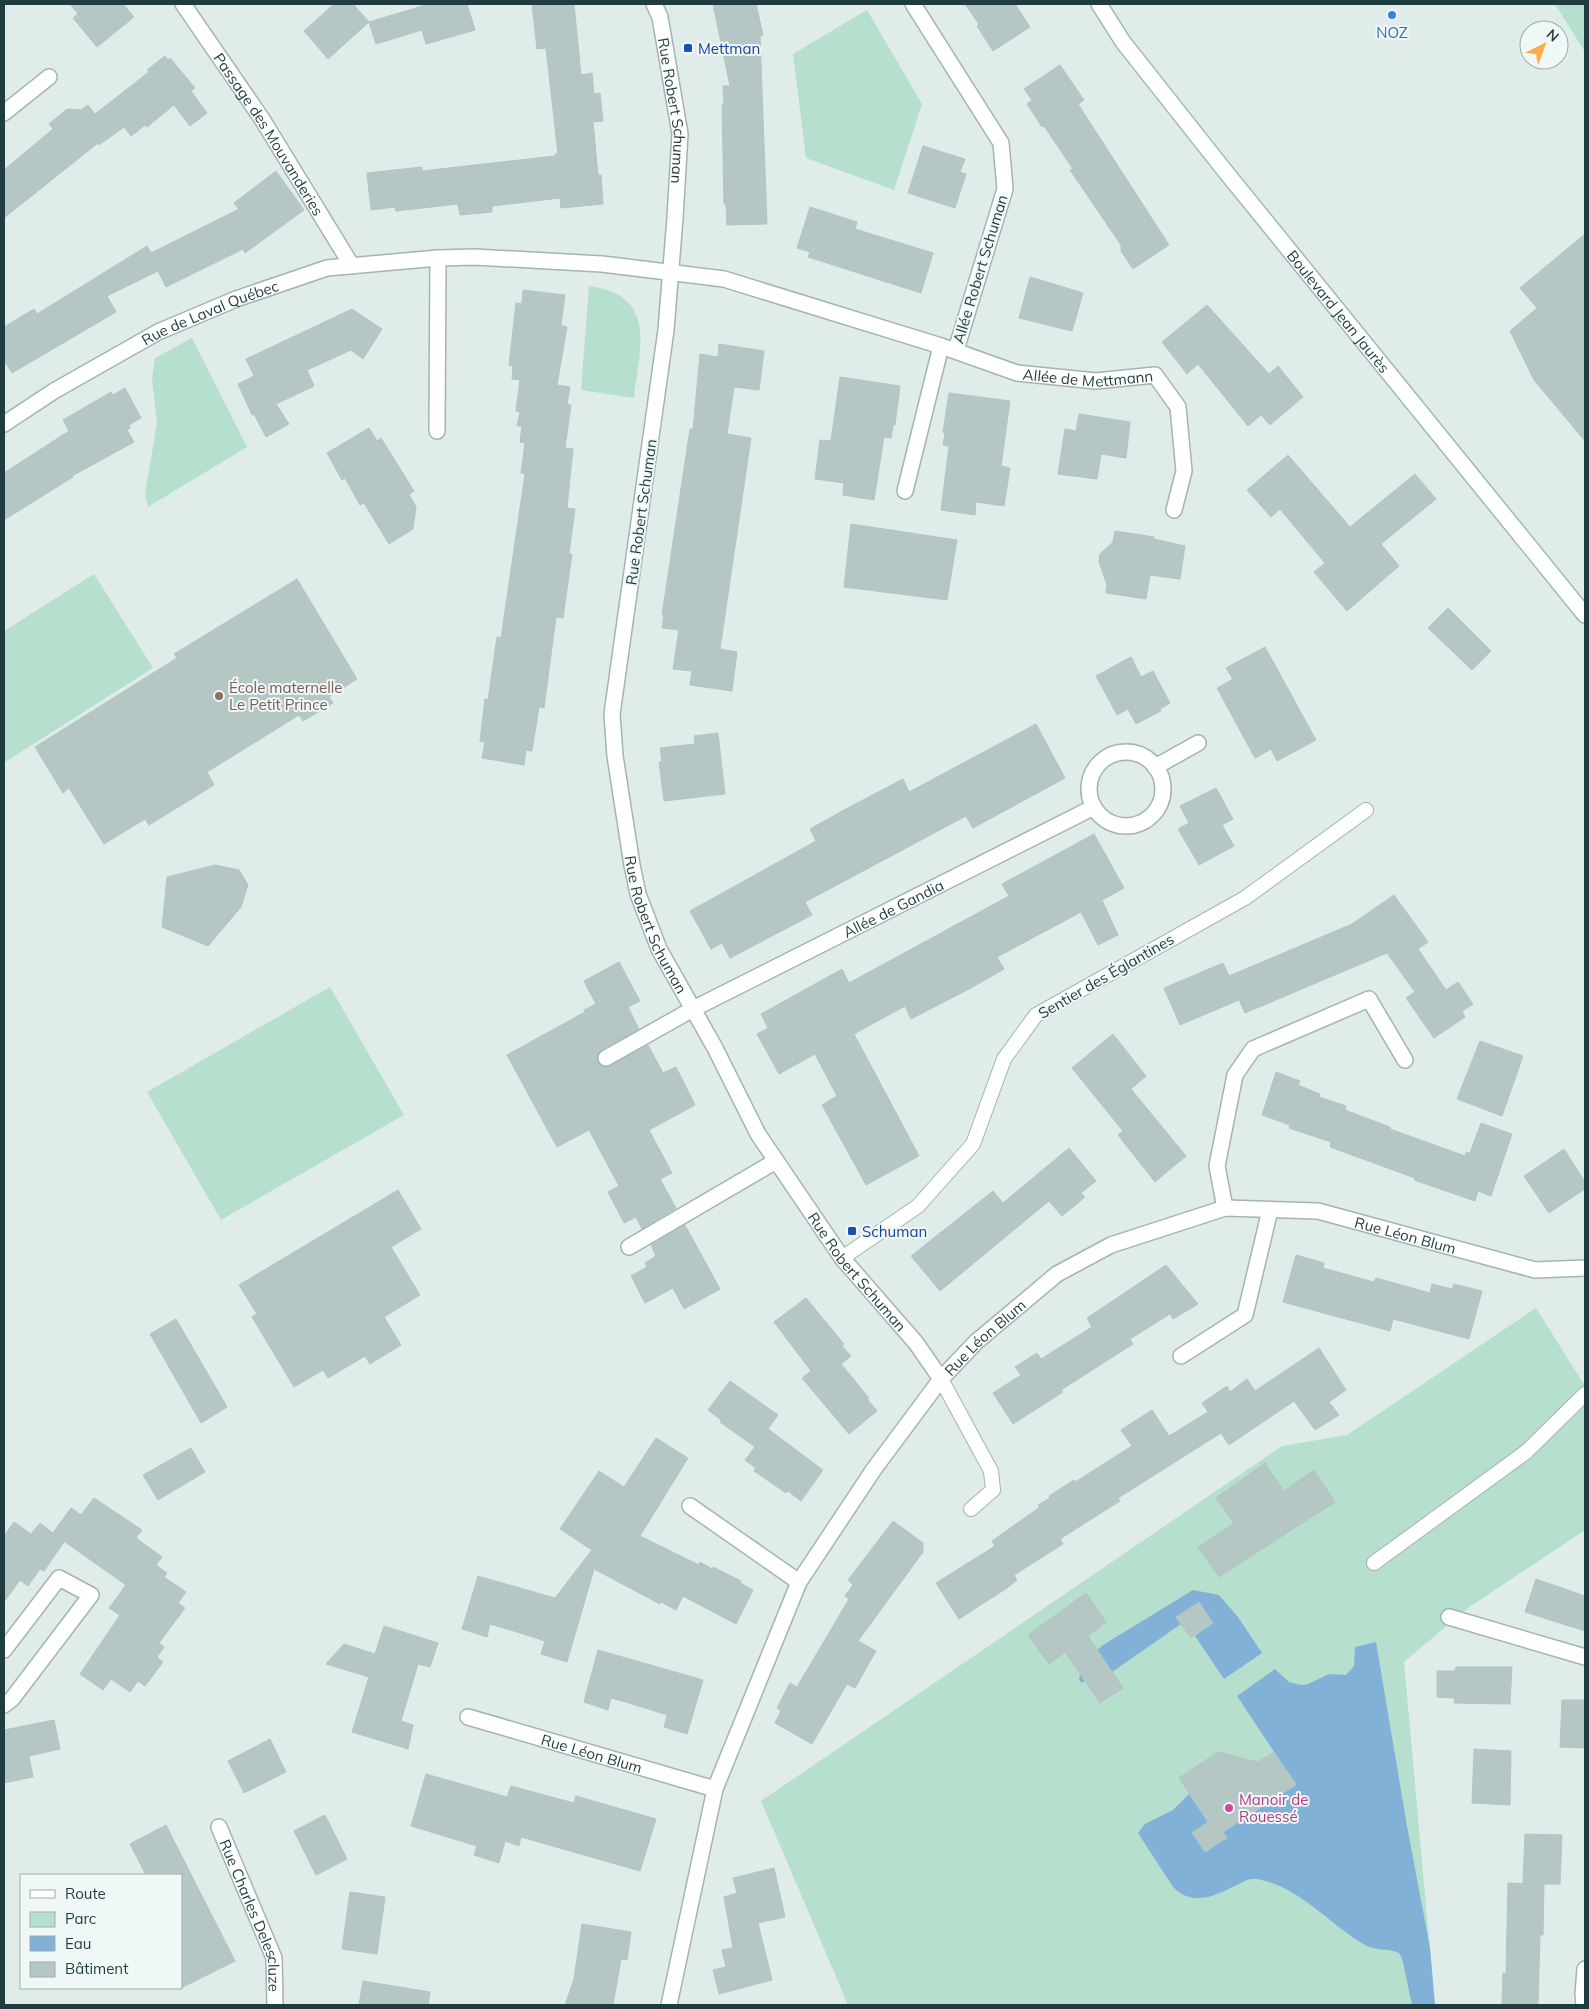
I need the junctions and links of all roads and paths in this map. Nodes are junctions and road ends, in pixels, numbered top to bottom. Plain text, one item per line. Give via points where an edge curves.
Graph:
1 (183, 4) edge
2 (654, 4) edge
3 (913, 4) edge
4 (1099, 4) edge
5 (50, 76) dead end
6 (4, 113) edge
7 (438, 258) junction
8 (352, 266) junction
9 (671, 272) junction
10 (948, 348) junction
11 (4, 424) edge
12 (437, 431) dead end
13 (905, 491) dead end
14 (1174, 510) dead end
15 (1585, 615) edge
16 (1198, 743) dead end
17 (1155, 767) junction
18 (1094, 808) junction
19 (1366, 810) dead end
20 (693, 1009) junction
21 (606, 1058) dead end
22 (1405, 1060) dead end
23 (776, 1161) junction
24 (1225, 1208) junction
25 (1270, 1210) junction
26 (629, 1247) dead end
27 (842, 1258) junction
28 (1585, 1268) edge
29 (1182, 1356) dead end
30 (941, 1379) junction
31 (1585, 1394) edge
32 (690, 1506) dead end
33 (971, 1509) dead end
34 (1374, 1563) dead end
35 (799, 1582) junction
36 (1449, 1617) dead end
37 (4, 1650) edge
38 (1585, 1657) edge
39 (4, 1705) edge
40 (468, 1716) dead end
41 (715, 1789) junction
42 (219, 1827) dead end
43 (1585, 1970) edge
44 (275, 2005) edge
45 (669, 2005) edge
46 (1584, 2005) edge

1 - 8 street, Passage des Mouvanderies via 262,119
2 - 9 street, Rue Robert Schuman via 660,17 680,134
3 - 10 street, Allée Robert Schuman via 1001,143 1005,189
4 - 15 street, Boulevard Jean Jaurès via 1123,42 1225,171
5 - 6 street
7 - 8 street, Rue de Laval Québec
7 - 9 street, Rue de Laval Québec via 602,264
7 - 12 street
8 - 11 street, Rue de Laval Québec via 327,268 236,299 158,332
9 - 10 street, Allée de Mettmann via 724,280
9 - 20 street, Rue Robert Schuman via 665,340 612,714 615,756 638,894 658,949
10 - 13 street
10 - 14 street, Allée de Mettmann via 1016,373 1096,381 1155,375 1178,407 1184,471
16 - 17 street
17 - 18 street via 1136,754 1111,755 1093,772 1089,784
17 - 18 street via 1163,790 1155,812 1146,820 1135,825 1117,825 1101,817
18 - 20 street, Allée de Gandia
19 - 27 lane, Sentier des Églantines via 1245,898 1036,1015 1004,1059 973,1144 918,1206
20 - 21 street, Rue Robert Schuman
20 - 23 street, Rue Robert Schuman via 758,1134
22 - 24 street via 1369,999 1254,1049 1235,1075 1217,1166
23 - 26 street
23 - 27 street, Rue Robert Schuman
24 - 25 street, Rue Léon Blum
24 - 30 street, Rue Léon Blum via 1111,1245 1057,1274 976,1342
25 - 28 street, Rue Léon Blum via 1318,1211 1535,1270
25 - 29 street via 1245,1314
27 - 30 street, Rue Robert Schuman via 916,1343
30 - 33 lane via 991,1471 993,1490
30 - 35 street, Rue Léon Blum via 874,1469
31 - 34 lane via 1526,1452
32 - 35 street
35 - 41 street, Rue Léon Blum
36 - 38 street
37 - 39 street via 59,1578 91,1595 12,1699
40 - 41 street, Rue Léon Blum
41 - 45 street, Rue Léon Blum
42 - 44 street, Rue Charles Delescluze via 274,1958
43 - 46 street

